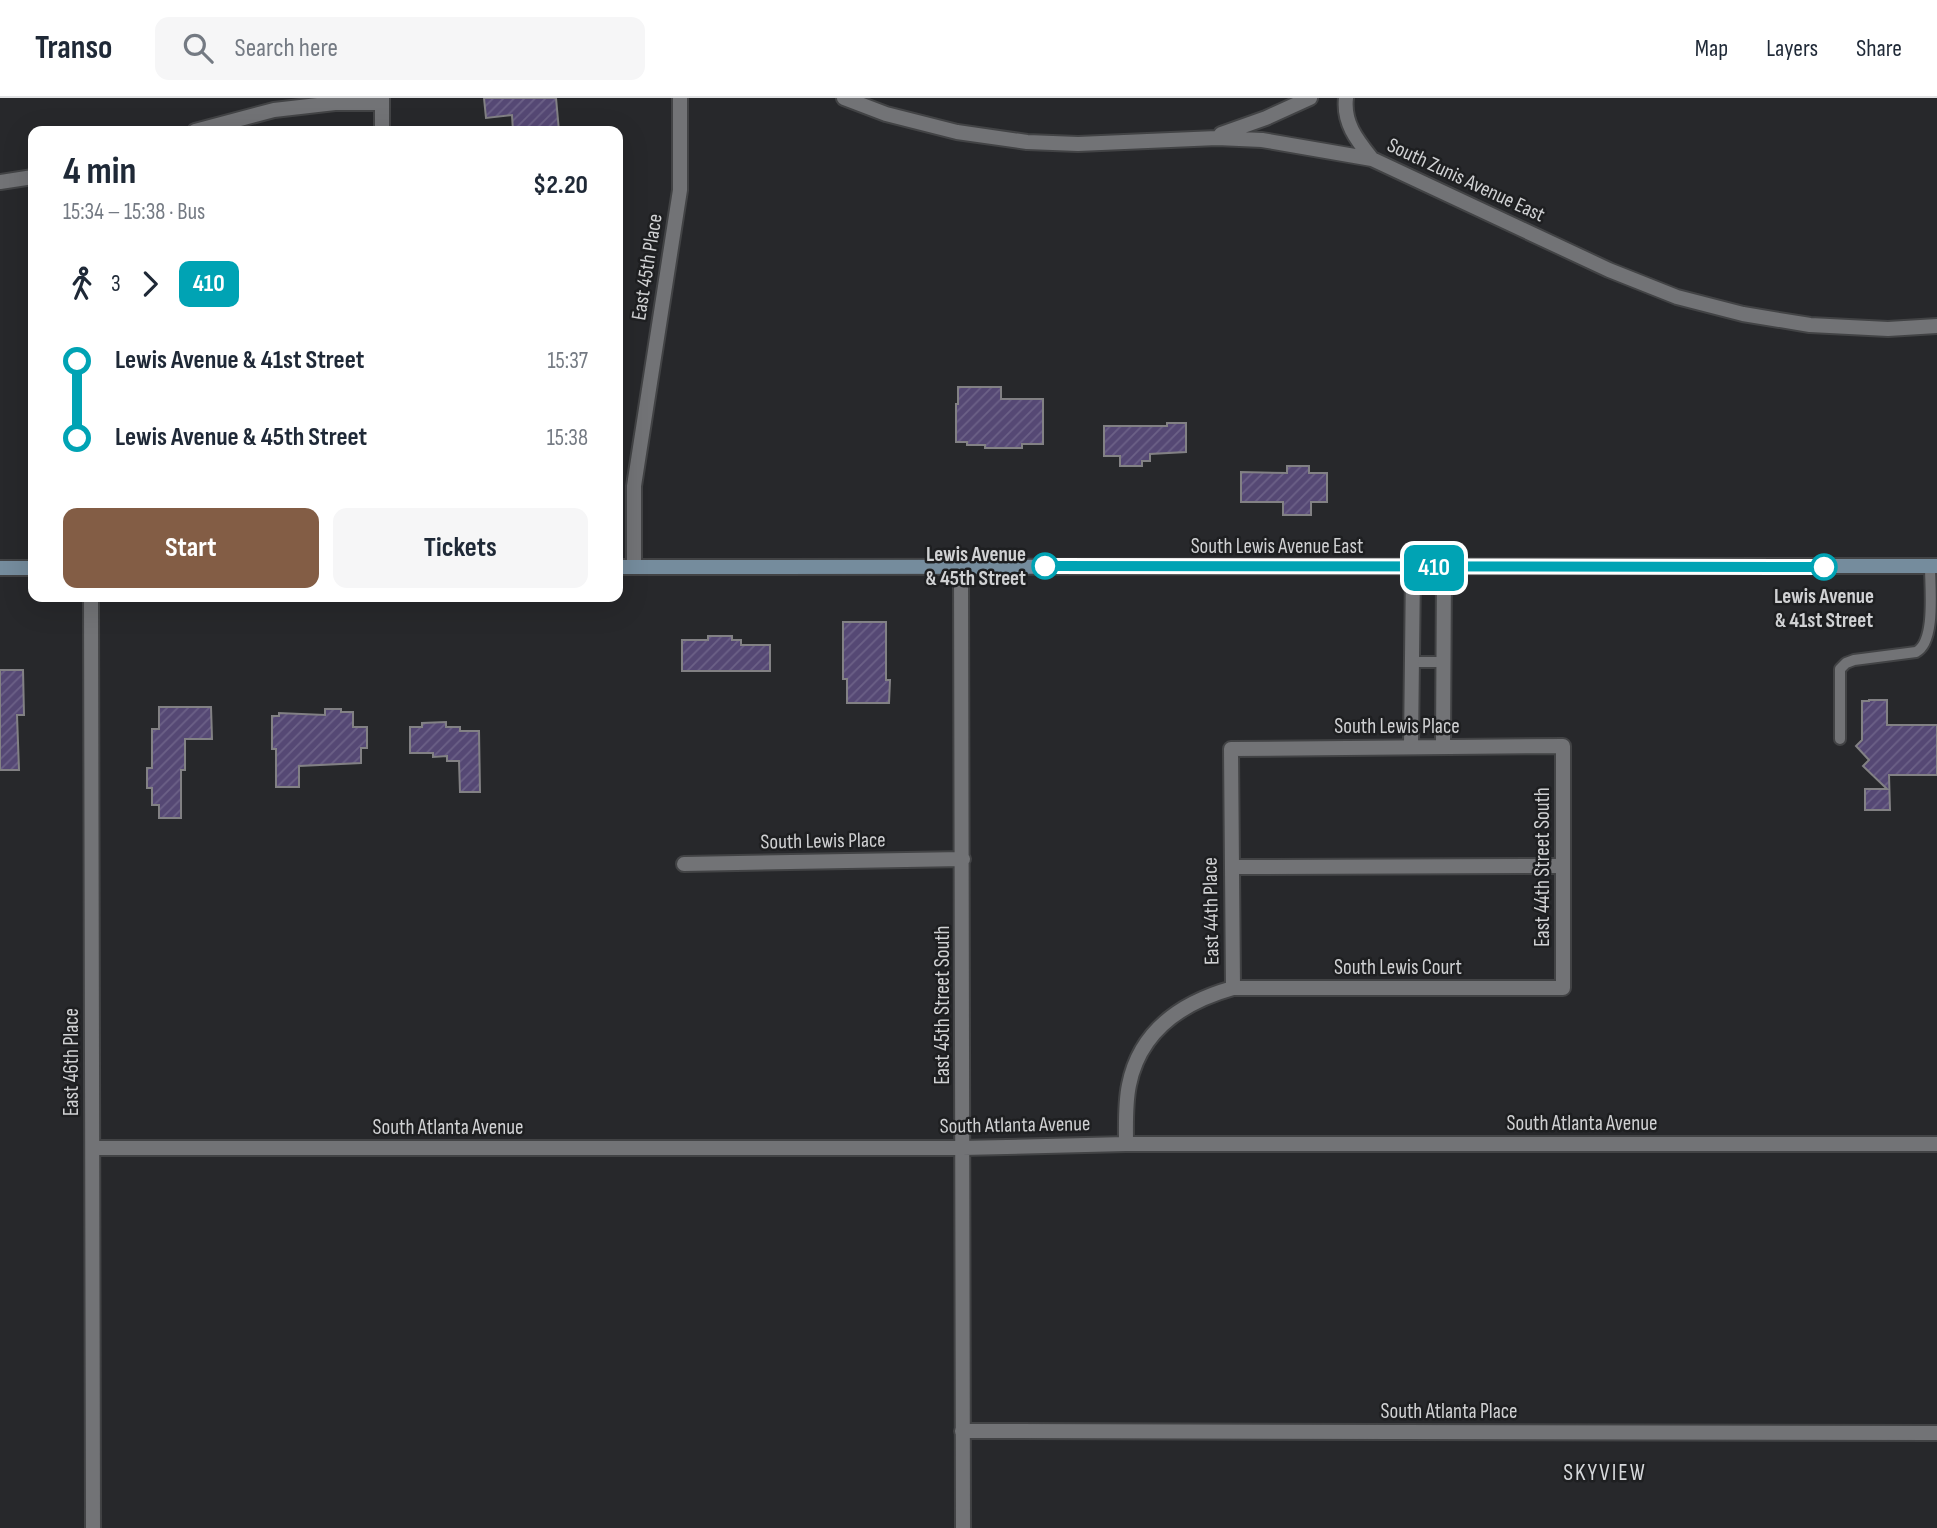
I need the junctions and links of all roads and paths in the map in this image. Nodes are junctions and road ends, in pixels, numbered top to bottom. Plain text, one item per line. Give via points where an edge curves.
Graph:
1 (680, 98) edge
2 (692, 98) edge
3 (844, 98) edge
4 (1310, 98) edge
5 (1346, 98) edge
6 (382, 101) edge
7 (214, 126) edge
8 (382, 126) edge
9 (681, 132) junction
10 (1205, 137) junction
11 (1372, 159) junction
12 (28, 178) edge
13 (0, 182) edge
14 (1937, 326) edge
15 (1933, 566) edge
16 (623, 567) edge
17 (634, 567) junction
18 (961, 567) junction
19 (0, 568) edge
20 (28, 568) edge
21 (1413, 568) junction
22 (1444, 568) junction
23 (92, 602) edge
24 (1412, 662) junction
25 (1444, 662) junction
26 (1840, 739) dead end
27 (1411, 746) junction
28 (1443, 746) junction
29 (1563, 746) joint
30 (1231, 748) joint
31 (963, 859) junction
32 (684, 864) dead end
33 (1563, 866) junction
34 (1232, 867) junction
35 (1233, 988) junction
36 (1563, 988) joint
37 (1126, 1144) junction
38 (1937, 1144) edge
39 (93, 1148) junction
40 (962, 1148) junction
41 (962, 1431) junction
42 (1937, 1433) edge
43 (93, 1528) edge
44 (962, 1528) edge

1 - 9 street, East 45th Place
2 - 9 street
3 - 10 street, South Zunis Avenue East via 957,132 1027,142 1122,143
4 - 10 street
5 - 11 street via 1345,112 1355,139
6 - 7 street via 274,110
6 - 8 street
9 - 17 street, East 45th Place via 680,190 634,486
10 - 11 street, South Zunis Avenue East
11 - 14 street, South Zunis Avenue East via 1677,297 1810,325
12 - 13 street
15 - 22 main road, South Lewis Avenue East
15 - 26 lane via 1929,637 1924,648 1854,660 1840,669
16 - 17 main road, South Lewis Avenue East
17 - 18 main road, South Lewis Avenue East
18 - 21 main road, South Lewis Avenue East
18 - 31 street, East 45th Street South
19 - 20 main road
21 - 22 main road, South Lewis Avenue East
21 - 24 street
22 - 25 street
23 - 39 street, East 46th Place
24 - 25 lane
24 - 27 street
25 - 28 street
27 - 28 street, South Lewis Place
27 - 30 street, South Lewis Place
28 - 29 street, South Lewis Place
29 - 33 street, East 44th Street South
30 - 34 street, East 44th Place
31 - 32 street, South Lewis Place
31 - 40 street, East 45th Street South
33 - 34 street
33 - 36 street, East 44th Street South
34 - 35 street, East 44th Place
35 - 36 street, South Lewis Court
35 - 37 street, East 44th Place via 1185,1006 1147,1040 1129,1084
37 - 38 street, South Atlanta Avenue
37 - 40 street, South Atlanta Avenue
39 - 40 street, South Atlanta Avenue
39 - 43 street, East 46th Place
40 - 41 street, East 45th Street South
41 - 42 street, South Atlanta Place
41 - 44 street, East 45th Street South

